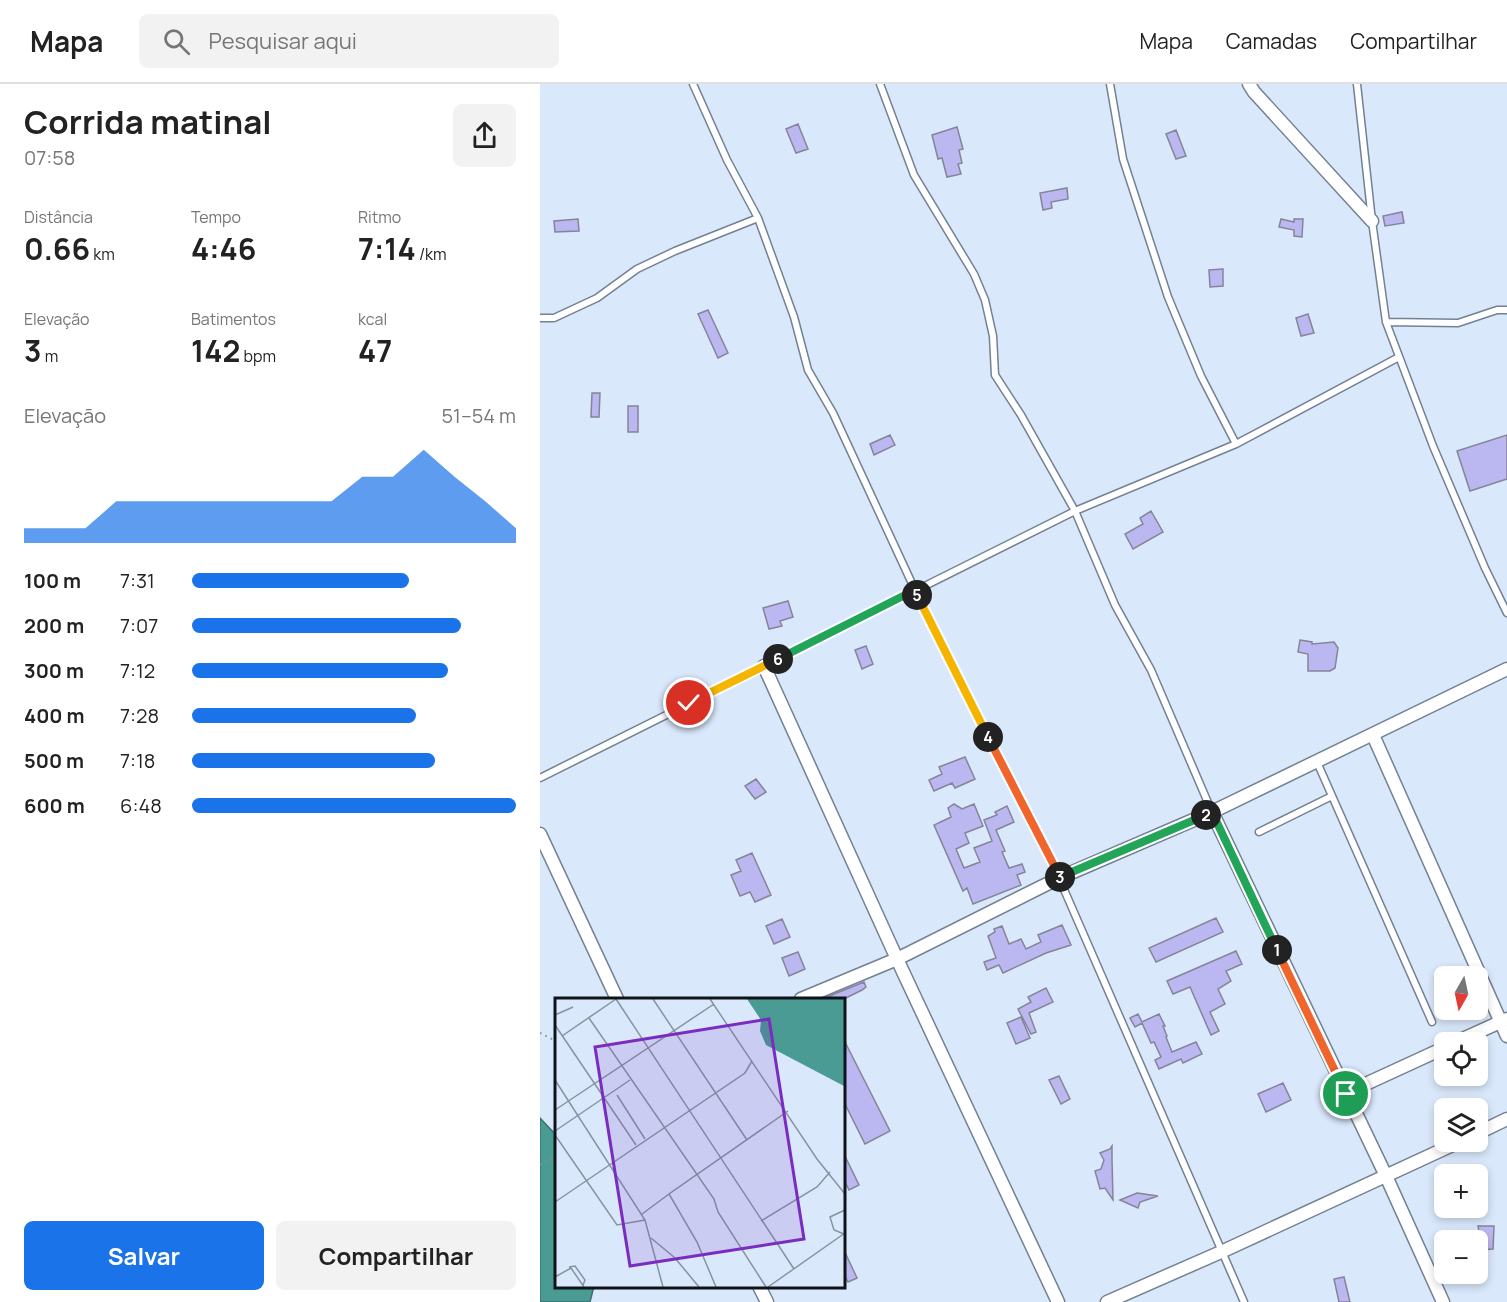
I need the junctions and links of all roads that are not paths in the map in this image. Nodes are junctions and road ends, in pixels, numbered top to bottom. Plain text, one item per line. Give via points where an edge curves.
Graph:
1 (693, 84) edge
2 (880, 84) edge
3 (1110, 84) edge
4 (1249, 84) edge
5 (1357, 84) edge
6 (758, 218) junction
7 (1372, 221) junction
8 (1507, 310) edge
9 (540, 318) edge
10 (1386, 322) junction
11 (1399, 357) junction
12 (1236, 444) junction
13 (1075, 511) junction
14 (915, 590) junction
15 (1507, 614) edge
16 (764, 666) junction
17 (1507, 669) edge
18 (1373, 735) junction
19 (1317, 762) junction
20 (540, 778) edge
21 (1332, 796) junction
22 (1212, 812) junction
23 (1259, 832) dead end
24 (540, 834) edge
25 (1059, 878) junction
26 (897, 959) junction
27 (616, 998) edge
28 (803, 998) edge
29 (1504, 1021) edge
30 (1432, 1022) dead end
31 (1479, 1032) edge
32 (1507, 1036) edge
33 (1434, 1053) edge
34 (1346, 1094) junction
35 (1507, 1119) edge
36 (1488, 1128) edge
37 (1438, 1152) edge
38 (1386, 1176) junction
39 (1221, 1252) junction
40 (760, 1287) edge
41 (767, 1302) edge
42 (1058, 1302) edge
43 (1107, 1302) edge
44 (1244, 1302) edge
45 (1443, 1302) edge

1 - 6 lane
2 - 13 lane via 914,175 974,274 985,300 993,336 995,375
3 - 12 lane via 1123,159 1168,297 1201,376
4 - 7 street
5 - 7 lane
6 - 9 lane via 637,269 597,298 565,313
6 - 14 lane via 794,317 808,370 834,413
7 - 10 lane
8 - 10 lane via 1458,323
10 - 11 lane
11 - 12 lane
11 - 15 lane via 1432,446
12 - 13 lane
13 - 14 lane
13 - 22 lane via 1115,605 1151,670
14 - 16 lane
14 - 25 lane
16 - 20 lane
16 - 26 street
17 - 18 street
18 - 19 street
18 - 29 street
19 - 21 lane
19 - 22 street
21 - 23 lane
21 - 30 lane
22 - 25 street
22 - 34 street
24 - 27 street
25 - 26 street
25 - 39 lane
26 - 28 street
26 - 42 street
29 - 31 street
29 - 32 street
33 - 34 street
34 - 38 street
35 - 36 street
37 - 38 street
38 - 39 street
38 - 45 street
39 - 43 street
39 - 44 lane
40 - 41 street

